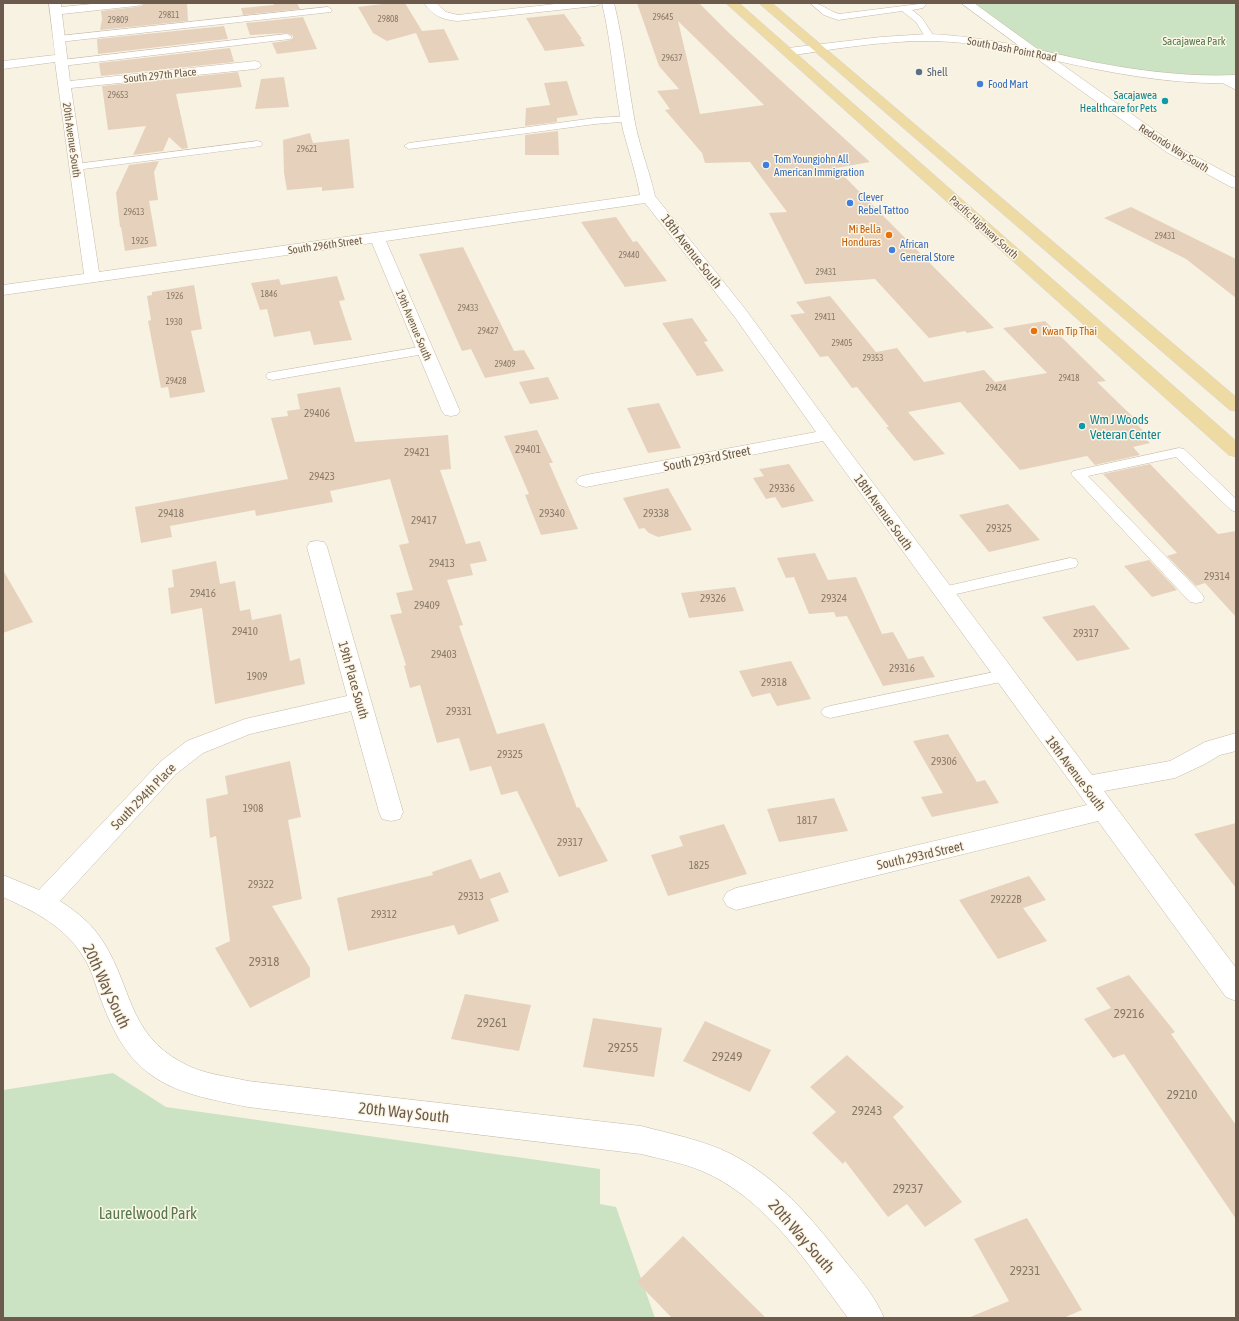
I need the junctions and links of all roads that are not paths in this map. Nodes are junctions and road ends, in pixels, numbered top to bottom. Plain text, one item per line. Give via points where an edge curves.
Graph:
1 (136, 3) edge
2 (430, 3) edge
3 (595, 3) edge
4 (608, 3) edge
5 (732, 3) edge
6 (765, 3) edge
7 (814, 3) edge
8 (923, 3) edge
9 (967, 3) edge
10 (56, 7) edge
11 (904, 8) junction
12 (328, 10) dead end
13 (287, 37) dead end
14 (930, 38) junction
15 (59, 39) junction
16 (818, 48) junction
17 (788, 52) junction
18 (1037, 53) junction
19 (61, 60) junction
20 (255, 64) dead end
21 (3, 65) edge
22 (1236, 78) edge
23 (1222, 79) junction
24 (64, 85) junction
25 (1236, 87) edge
26 (628, 119) junction
27 (257, 144) dead end
28 (409, 146) dead end
29 (76, 167) junction
30 (1236, 184) edge
31 (648, 198) junction
32 (377, 238) junction
33 (92, 278) junction
34 (3, 290) edge
35 (425, 350) junction
36 (273, 376) dead end
37 (1236, 406) edge
38 (451, 411) dead end
39 (828, 436) junction
40 (1233, 447) edge
41 (586, 481) dead end
42 (1236, 507) edge
43 (317, 547) dead end
44 (1070, 563) dead end
45 (943, 592) junction
46 (1196, 598) dead end
47 (1004, 676) junction
48 (360, 701) junction
49 (830, 712) dead end
50 (1236, 742) edge
51 (1085, 784) junction
52 (1104, 810) junction
53 (392, 812) dead end
54 (3, 884) edge
55 (736, 899) dead end
56 (42, 903) junction
57 (1236, 989) edge
58 (868, 1318) edge

1 - 10 street
2 - 3 street via 438,14 458,18
4 - 26 street
5 - 17 main road, Pacific Highway South
6 - 16 main road
7 - 11 lane via 827,13 838,16
8 - 11 lane via 920,6
9 - 18 street, Redondo Way South
10 - 15 street, 20th Avenue South
11 - 14 lane via 919,20
12 - 15 lane
13 - 19 lane
14 - 16 street, South Dash Point Road via 887,39
14 - 18 street, South Dash Point Road via 986,42
15 - 19 street, 20th Avenue South
16 - 17 street, South Dash Point Road
16 - 37 main road
17 - 40 main road, Pacific Highway South
18 - 23 street, South Dash Point Road via 1141,73
18 - 30 street, Redondo Way South via 1173,150
19 - 21 street
19 - 24 street, 20th Avenue South
20 - 24 street, South 297th Place
22 - 23 street, South Dash Point Road
23 - 25 lane
24 - 29 street, 20th Avenue South
26 - 28 lane via 595,120
26 - 31 street
27 - 29 lane
29 - 33 street, 20th Avenue South
31 - 32 street, South 296th Street
31 - 39 street, 18th Avenue South via 740,313
32 - 33 street, South 296th Street
32 - 35 street, 19th Avenue South
33 - 34 street, South 296th Street
35 - 36 lane
35 - 38 street, 19th Avenue South
39 - 41 street, South 293rd Street
39 - 45 street, 18th Avenue South
42 - 46 lane via 1179,452 1078,474
43 - 48 street, 19th Place South
44 - 45 lane
45 - 47 street, 18th Avenue South
47 - 49 lane
47 - 51 street, 18th Avenue South
48 - 53 street, 19th Place South
48 - 56 street, South 294th Place via 245,727 195,747 168,768
50 - 51 street via 1213,748 1175,769
51 - 52 street, 18th Avenue South
52 - 55 street, South 293rd Street
52 - 57 street, 18th Avenue South
54 - 56 street, 20th Way South
56 - 58 street, 20th Way South via 70,922 88,941 103,968 131,1036 148,1056 175,1075 212,1087 248,1094 641,1140 692,1153 720,1164 751,1183 783,1211

